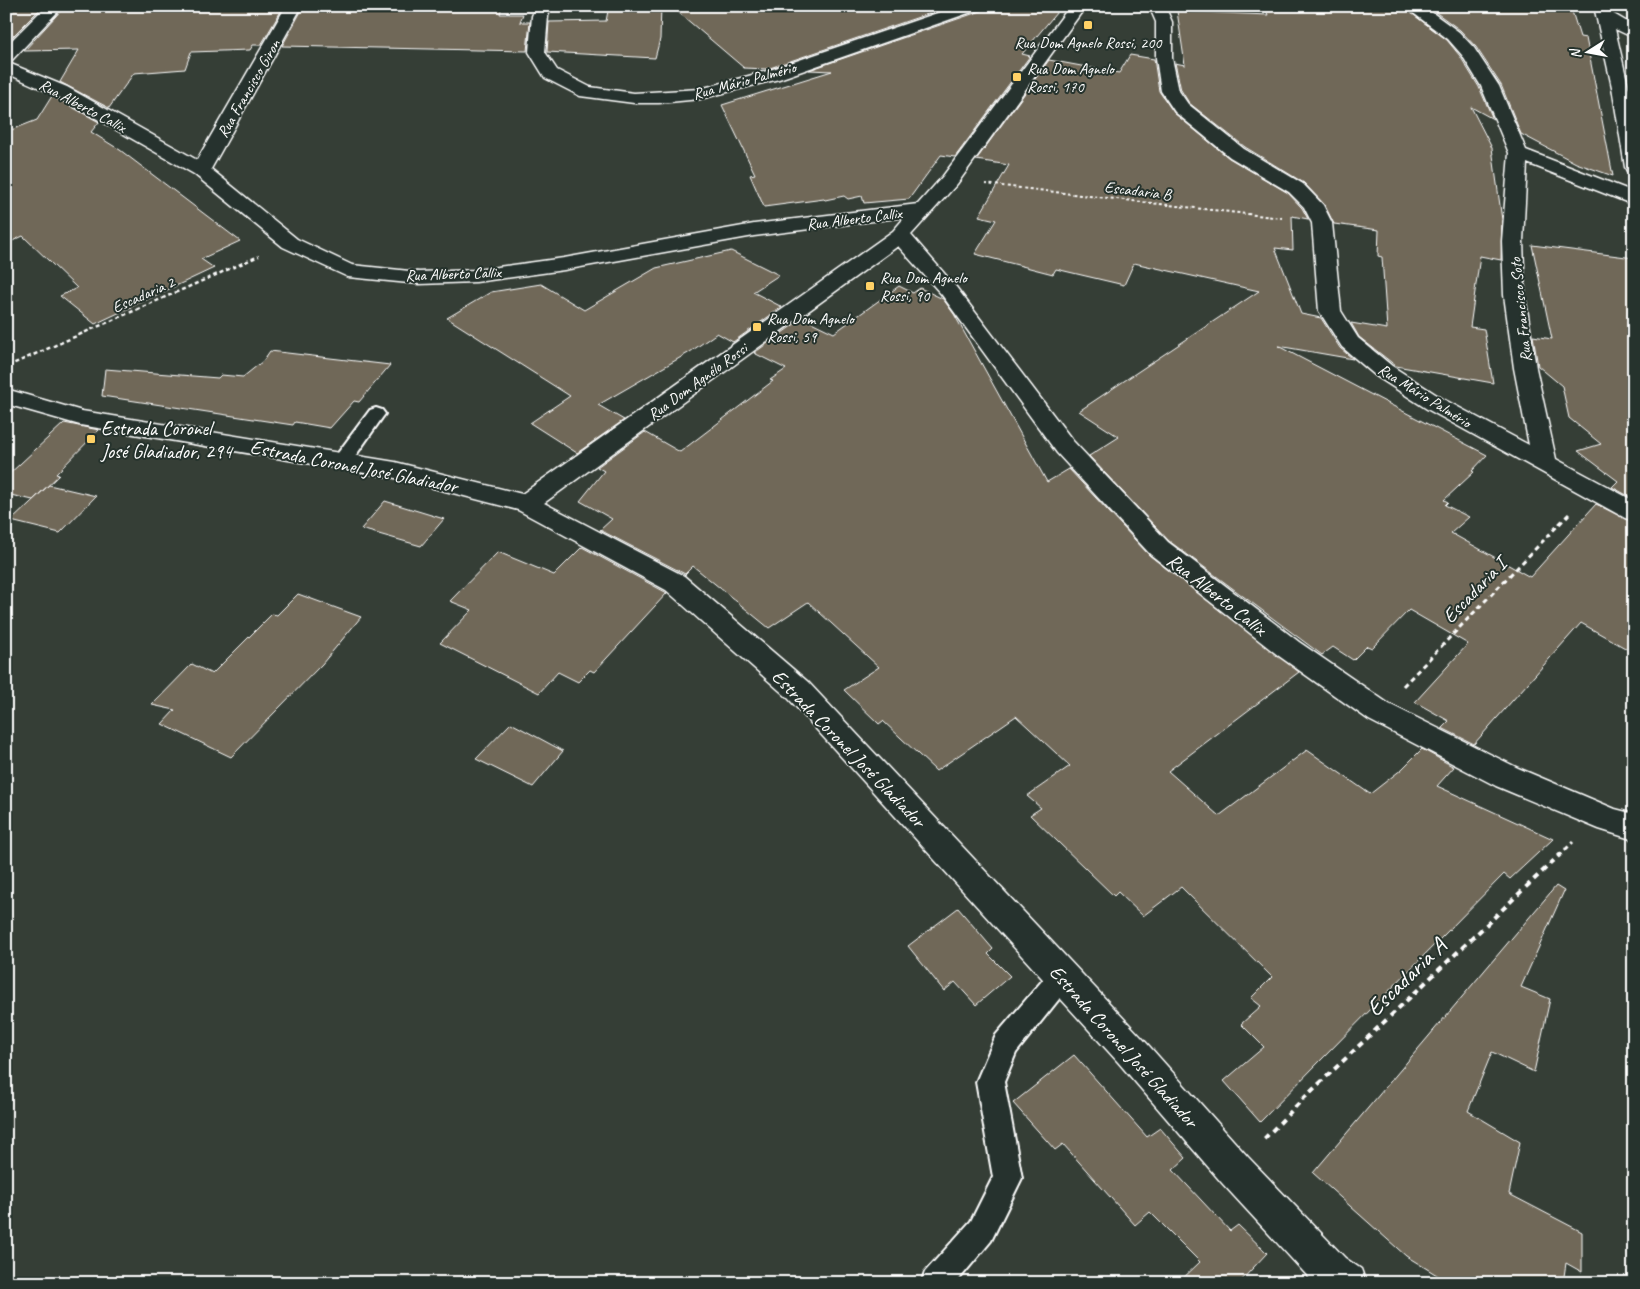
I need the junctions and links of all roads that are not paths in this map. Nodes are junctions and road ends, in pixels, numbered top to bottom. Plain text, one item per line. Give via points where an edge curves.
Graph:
1 (55, 6) edge
2 (294, 6) edge
3 (544, 6) edge
4 (974, 6) edge
5 (1078, 6) edge
6 (1157, 6) edge
7 (1412, 6) edge
8 (1603, 11) edge
9 (1634, 33) edge
10 (6, 56) edge
11 (6, 67) edge
12 (1518, 153) junction
13 (1634, 168) edge
14 (201, 170) junction
15 (1634, 199) edge
16 (924, 209) junction
17 (900, 236) junction
18 (6, 396) edge
19 (376, 414) dead end
20 (342, 461) junction
21 (1545, 465) junction
22 (526, 504) junction
23 (1634, 512) edge
24 (1622, 824) edge
25 (1062, 976) junction
26 (936, 1283) edge
27 (1347, 1283) edge

1 - 10 street
2 - 14 street, Rua Francisco Giron
3 - 4 street, Rua Mário Palmério via 537,52 551,74 586,92 642,98 700,94 773,75
5 - 16 street, Rua Dom Agnélo Rossi via 950,180
6 - 21 street, Rua Mário Palmério via 1164,22 1164,58 1170,91 1181,108 1237,153 1296,188 1313,205 1322,223 1330,311 1350,342 1413,390
7 - 12 street via 1450,31 1468,50 1483,72
8 - 9 street
8 - 13 street via 1621,87
11 - 14 street, Rua Alberto Callix via 61,91
12 - 15 street
12 - 21 street, Rua Francisco Soto via 1513,271 1522,349
14 - 16 street, Rua Alberto Callix via 290,243 348,270 419,278 476,276 564,264 754,230
16 - 17 street, Rua Dom Agnélo Rossi
17 - 22 street, Rua Dom Agnélo Rossi
17 - 24 street, Rua Alberto Callix via 949,292 1065,447 1159,548 1289,649 1379,712 1507,777
18 - 20 street, Estrada Coronel José Gladiador via 80,418
19 - 20 lane
20 - 22 street, Estrada Coronel José Gladiador via 396,470
21 - 23 street, Rua Mário Palmério
22 - 25 street, Estrada Coronel José Gladiador via 675,583 798,690
25 - 26 lane via 1006,1044 990,1082 1008,1178 981,1231
25 - 27 street, Estrada Coronel José Gladiador via 1235,1170 1331,1272

